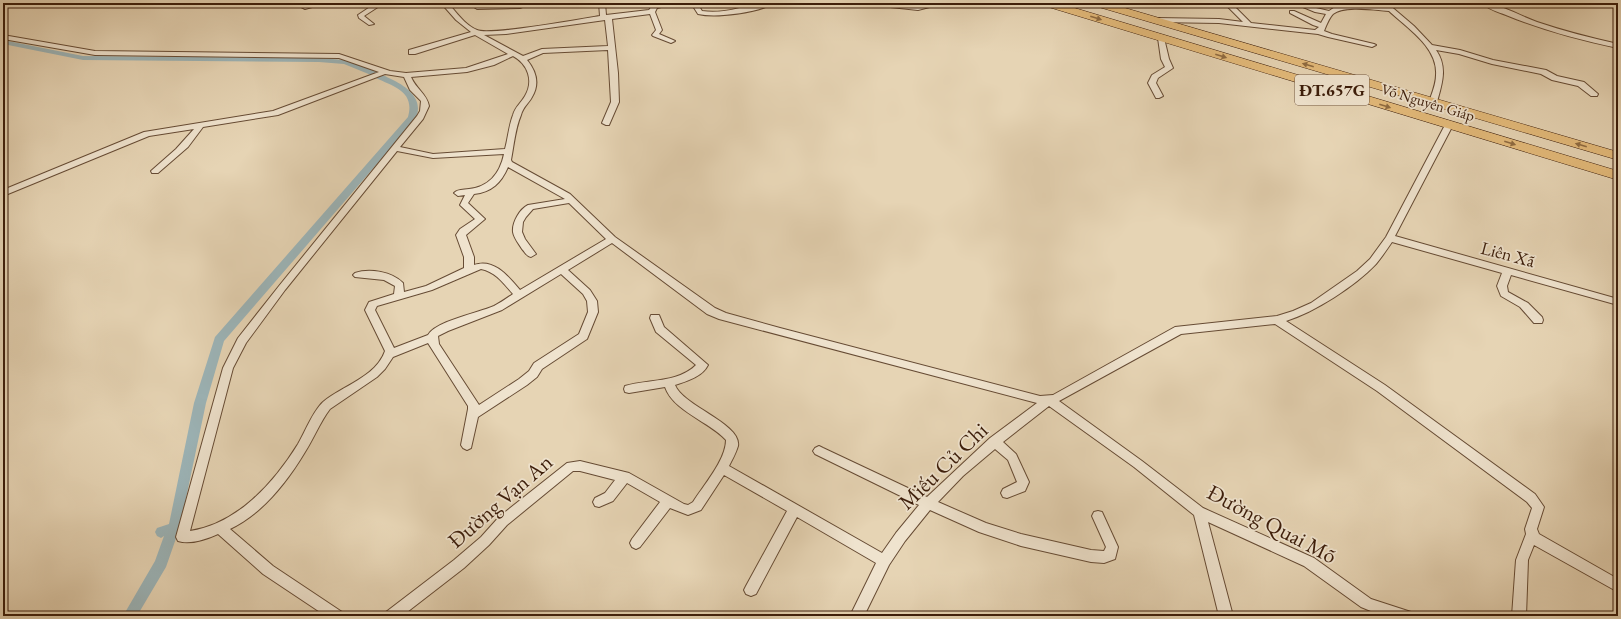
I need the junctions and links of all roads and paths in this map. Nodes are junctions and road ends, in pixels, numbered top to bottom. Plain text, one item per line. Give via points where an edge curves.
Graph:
1 (297, 3) edge
2 (312, 3) edge
3 (381, 3) edge
4 (444, 3) edge
5 (529, 3) edge
6 (602, 3) edge
7 (675, 3) edge
8 (694, 3) edge
9 (770, 3) edge
10 (872, 3) edge
11 (942, 3) edge
12 (1046, 3) edge
13 (1096, 3) edge
14 (1227, 3) edge
15 (1385, 3) edge
16 (1486, 3) edge
17 (1305, 6) dead end
18 (477, 7) dead end
19 (1391, 9) junction
20 (652, 12) junction
21 (1292, 12) dead end
22 (1329, 14) junction
23 (605, 18) junction
24 (1153, 20) junction
25 (371, 24) dead end
26 (1249, 24) junction
27 (1323, 26) junction
28 (1318, 31) junction
29 (476, 34) junction
30 (3, 36) edge
31 (1160, 38) junction
32 (671, 41) dead end
33 (1372, 45) dead end
34 (1618, 46) edge
35 (611, 48) junction
36 (1250, 48) junction
37 (1430, 48) junction
38 (412, 52) dead end
39 (513, 54) junction
40 (523, 59) junction
41 (1241, 62) junction
42 (384, 72) junction
43 (406, 75) junction
44 (1594, 94) dead end
45 (1159, 96) dead end
46 (1433, 102) junction
47 (606, 123) dead end
48 (1449, 125) junction
49 (200, 126) junction
50 (395, 148) junction
51 (508, 156) junction
52 (1618, 156) edge
53 (155, 171) dead end
54 (1618, 176) edge
55 (458, 192) dead end
56 (471, 192) junction
57 (3, 193) edge
58 (572, 200) junction
59 (1390, 238) junction
60 (612, 239) junction
61 (532, 254) dead end
62 (469, 270) junction
63 (562, 270) junction
64 (1508, 270) junction
65 (358, 275) dead end
66 (520, 296) junction
67 (399, 297) junction
68 (1618, 302) edge
69 (655, 318) dead end
70 (1277, 320) junction
71 (1538, 320) dead end
72 (432, 338) junction
73 (390, 354) junction
74 (669, 383) junction
75 (629, 388) dead end
76 (1048, 400) junction
77 (472, 415) junction
78 (994, 441) junction
79 (467, 445) dead end
80 (819, 451) dead end
81 (722, 468) junction
82 (625, 477) junction
83 (1007, 493) dead end
84 (668, 501) junction
85 (599, 502) dead end
86 (928, 503) junction
87 (794, 510) junction
88 (1199, 512) junction
89 (1098, 516) dead end
90 (220, 528) junction
91 (1532, 535) junction
92 (636, 543) dead end
93 (884, 562) junction
94 (1618, 586) edge
95 (751, 590) dead end
96 (1401, 615) edge
97 (337, 616) edge
98 (391, 616) edge
99 (857, 616) edge
100 (1226, 616) edge
101 (1519, 616) edge

1 - 2 street via 305,7
3 - 25 street via 361,15
4 - 29 street
5 - 18 street via 520,6
6 - 23 street
7 - 20 street via 654,7
8 - 9 street via 700,13 710,14 738,11
10 - 11 street via 913,8
12 -> 31 main road, Võ Nguyên Giáp / ĐT.657G
13 - 24 main road, Võ Nguyên Giáp / ĐT.657G
14 - 26 street
15 - 19 street
16 - 34 street via 1518,18
17 - 22 street
19 - 22 street via 1346,8 1334,9
19 - 37 street
20 - 23 street
20 - 32 street via 659,30 654,35
21 - 27 street
22 - 27 street
23 - 29 street
23 - 35 street
24 - 26 street
24 - 36 main road, Võ Nguyên Giáp / ĐT.657G
26 - 28 street
27 - 28 street
28 - 33 street
29 - 38 street
29 - 39 street
30 - 42 street via 95,53 339,56
31 -> 41 main road, Võ Nguyên Giáp / ĐT.657G
31 - 45 street via 1169,68 1155,77 1152,83
35 - 40 street via 542,51
35 - 47 street via 615,102
36 - 41 main road
46 -> 36 main road, Võ Nguyên Giáp / ĐT.657G
37 - 44 street via 1460,52 1492,62 1543,72 1555,78 1581,84
37 - 46 street via 1440,69
39 - 40 street
39 - 43 street via 467,70
40 - 51 street via 531,69 533,84 529,96 516,116
41 -> 48 main road, Võ Nguyên Giáp / ĐT.657G
42 - 43 street
42 - 49 street via 275,113
43 - 50 street via 423,99 424,109
52 -> 46 main road, Võ Nguyên Giáp / ĐT.657G
48 -> 54 main road, Võ Nguyên Giáp / ĐT.657G
48 - 59 street, Miếu Củ Chi
49 - 53 street via 183,148
49 - 57 street via 147,134
50 - 51 street via 433,156
50 - 90 street via 282,288 242,341 228,368 182,538
51 - 56 street via 494,185
51 - 58 street via 517,170
55 - 56 street
56 - 62 street via 464,205 481,219 461,235 469,257
58 - 60 street
58 - 61 street via 531,207 526,211 517,225 517,231
59 - 64 street, Liên Xã
59 - 70 street, Miếu Củ Chi via 1360,274 1309,309
60 - 63 street
60 - 76 street via 700,304 723,316 1034,399
62 - 66 street via 481,266 491,268
62 - 67 street via 429,288
63 - 66 street
63 - 77 street via 587,292 592,301 593,312 583,336 538,366 523,382
64 - 68 street, Liên Xã
64 - 71 street via 1502,286 1504,294 1524,305
65 - 67 street via 376,275 397,281 400,288
66 - 72 street via 485,314 440,330
67 - 73 street via 377,301 370,307
69 - 74 street via 660,329 703,365
70 - 76 street, Miếu Củ Chi via 1179,330
70 - 91 street via 1380,388 1531,498 1538,507 1531,529
72 - 73 street
72 - 77 street via 473,405
73 - 90 street via 380,369 323,409 296,457 268,493
74 - 75 street
74 - 81 street, Đường Vạn An via 672,394 732,439 732,446
76 - 78 street, Miếu Củ Chi
76 - 88 street, Đường Quai Mõ via 1138,464
77 - 79 street
78 - 83 street via 1012,458 1023,482 1021,487
78 - 86 street, Miếu Củ Chi
80 - 86 street
81 - 84 street, Đường Vạn An via 694,508 688,510
81 - 87 street
82 - 84 street, Đường Vạn An via 642,484
82 - 85 street via 609,497
82 - 98 street, Đường Vạn An via 580,466 567,468 503,521 459,564
84 - 92 street
86 - 89 street via 1005,536 1104,558 1110,555 1112,547
86 - 93 street, Miếu Củ Chi
87 - 93 street
87 - 95 street
88 - 96 street, Đường Quai Mõ via 1303,559 1358,598 1375,607
88 - 100 street
90 - 97 street via 268,570
91 - 94 street via 1538,541
91 - 101 street via 1522,560
93 - 99 street, Miếu Củ Chi

